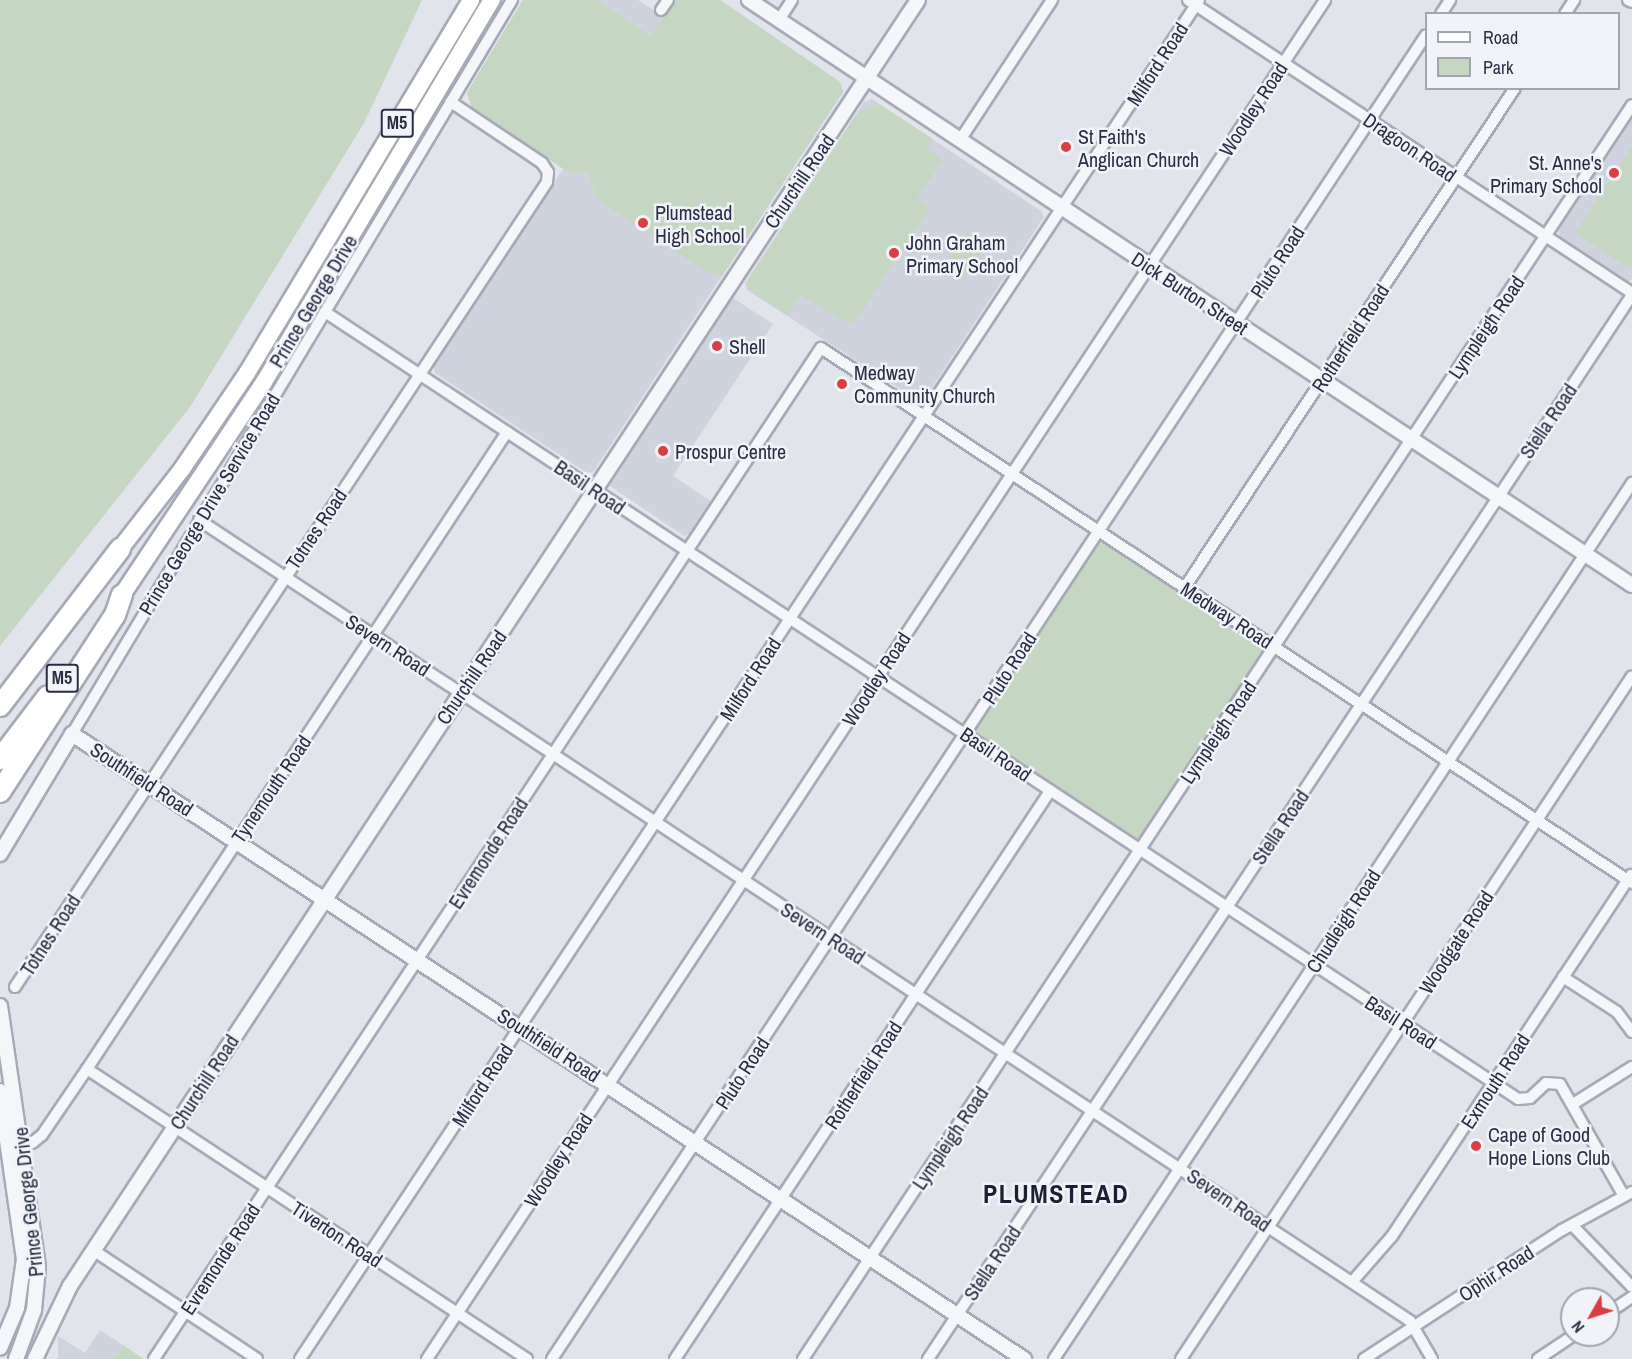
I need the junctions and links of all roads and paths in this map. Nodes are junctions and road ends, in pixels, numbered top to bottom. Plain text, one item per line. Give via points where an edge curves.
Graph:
1 (471, 0) edge
2 (492, 0) edge
3 (512, 0) edge
4 (668, 0) edge
5 (749, 0) edge
6 (792, 0) edge
7 (918, 0) edge
8 (1052, 0) edge
9 (1325, 0) edge
10 (1195, 2) edge
11 (661, 10) dead end
12 (779, 20) junction
13 (1425, 37) edge
14 (1283, 63) junction
15 (866, 79) junction
16 (1514, 90) edge
17 (451, 102) junction
18 (1632, 105) edge
19 (1370, 120) junction
20 (960, 140) junction
21 (1456, 177) junction
22 (1062, 208) junction
23 (1546, 236) junction
24 (1149, 267) junction
25 (1632, 294) edge
26 (325, 312) junction
27 (1236, 324) junction
28 (821, 348) joint
29 (420, 374) junction
30 (1322, 380) junction
31 (924, 415) junction
32 (507, 432) junction
33 (1411, 439) junction
34 (1012, 473) junction
35 (1632, 483) edge
36 (595, 490) junction
37 (1498, 497) junction
38 (199, 520) junction
39 (1100, 531) junction
40 (120, 549) junction
41 (688, 551) junction
42 (1585, 555) junction
43 (285, 577) junction
44 (1632, 585) edge
45 (1185, 587) junction
46 (122, 595) junction
47 (790, 619) junction
48 (374, 635) junction
49 (1275, 646) junction
50 (1632, 676) edge
51 (877, 677) junction
52 (0, 688) edge
53 (461, 693) junction
54 (1362, 704) junction
55 (0, 706) edge
56 (72, 734) junction
57 (966, 734) junction
58 (553, 754) junction
59 (0, 759) edge
60 (1449, 761) junction
61 (150, 783) junction
62 (1050, 791) junction
63 (0, 792) edge
64 (1536, 819) junction
65 (656, 822) junction
66 (237, 841) junction
67 (1140, 850) junction
68 (0, 854) edge
69 (1631, 879) edge
70 (744, 880) junction
71 (325, 898) junction
72 (1227, 907) junction
73 (831, 938) junction
74 (418, 959) junction
75 (1315, 965) junction
76 (1563, 977) junction
77 (15, 987) dead end
78 (916, 994) junction
79 (0, 1006) edge
80 (1403, 1024) junction
81 (520, 1027) junction
82 (1632, 1032) edge
83 (1006, 1053) junction
84 (1632, 1067) edge
85 (87, 1069) junction
86 (1494, 1083) junction
87 (608, 1084) junction
88 (0, 1091) edge
89 (1573, 1104) junction
90 (1093, 1111) junction
91 (175, 1126) junction
92 (696, 1142) junction
93 (32, 1143) dead end
94 (5, 1160) edge
95 (1180, 1168) junction
96 (267, 1187) junction
97 (1628, 1194) edge
98 (781, 1199) junction
99 (1572, 1225) junction
100 (1269, 1227) junction
101 (93, 1250) junction
102 (370, 1255) junction
103 (870, 1258) junction
104 (1352, 1282) junction
105 (1632, 1287) edge
106 (185, 1312) junction
107 (457, 1313) junction
108 (957, 1315) junction
109 (1413, 1327) junction
110 (1560, 1344) edge
111 (0, 1348) edge
112 (37, 1358) edge
113 (16, 1359) edge
114 (154, 1359) edge
115 (257, 1359) edge
116 (300, 1359) edge
117 (427, 1359) edge
118 (528, 1359) edge
119 (552, 1359) edge
120 (675, 1359) edge
121 (803, 1359) edge
122 (928, 1359) edge
123 (1024, 1359) edge
124 (1054, 1359) edge
125 (1181, 1359) edge
126 (1364, 1359) edge
127 (1432, 1359) edge
128 (1538, 1359) edge

1 - 40 main road, Prince George Drive / M5 via 247,373 182,469
2 - 46 main road, Prince George Drive / M5 via 264,382
3 - 17 street, Prince George Drive Service Road
4 - 11 street
5 - 12 street, Dick Burton Street
6 - 12 street
7 - 15 street, Churchill Road
8 - 20 street
9 - 14 street, Woodley Road
10 - 14 street, Dragoon Road
10 - 22 street, Milford Road
12 - 15 street, Dick Burton Street
13 - 19 street, Pluto Road
14 - 19 street, Dragoon Road
14 - 24 street, Woodley Road
15 - 20 street, Dick Burton Street
15 - 36 street, Churchill Road
16 - 21 street, Rotherfield Road
17 - 26 street, Prince George Drive Service Road
17 - 29 street, Totnes Road via 542,163 549,178
18 - 23 street, Lympleigh Road
19 - 21 street, Dragoon Road
19 - 27 street, Pluto Road
20 - 22 street, Dick Burton Street
21 - 23 street, Dragoon Road
21 - 30 street, Rotherfield Road
22 - 24 street, Dick Burton Street
22 - 31 street, Milford Road
23 - 25 street, Dragoon Road
23 - 33 street, Lympleigh Road
24 - 27 street, Dick Burton Street
24 - 34 street, Woodley Road
25 - 37 street, Stella Road
26 - 29 street, Basil Road
26 - 38 street, Prince George Drive Service Road
27 - 30 street, Dick Burton Street
27 - 39 street, Pluto Road
28 - 31 street, Medway Road
28 - 41 street, Evremonde Road
29 - 32 street, Basil Road
29 - 43 street, Totnes Road
30 - 33 street, Dick Burton Street
30 - 45 street, Rotherfield Road
31 - 34 street, Medway Road
31 - 47 street, Milford Road
32 - 36 street, Basil Road
32 - 48 street, Tynemouth Road
33 - 37 street, Dick Burton Street
33 - 49 street, Lympleigh Road
34 - 39 street, Medway Road
34 - 51 street, Woodley Road
35 - 42 street, Chudleigh Road
36 - 41 street, Basil Road
36 - 53 street, Churchill Road
37 - 42 street, Dick Burton Street
37 - 54 street, Stella Road
38 - 43 street, Severn Road
38 - 56 street, Prince George Drive Service Road
39 - 45 street, Medway Road
39 - 57 street, Pluto Road
40 - 52 highway via 63,609
40 - 55 highway, M5
41 - 47 street, Basil Road
41 - 58 street, Evremonde Road
42 - 44 street, Dick Burton Street
42 - 60 street, Chudleigh Road
43 - 48 street, Severn Road
43 - 61 street, Totnes Road
45 - 49 street, Medway Road
46 - 59 highway, M5
46 - 63 highway via 116,615
47 - 51 street, Basil Road
47 - 65 street, Milford Road
48 - 53 street, Severn Road
48 - 66 street, Tynemouth Road
49 - 54 street, Medway Road
49 - 67 street, Lympleigh Road
50 - 64 street, Woodgate Road
51 - 57 street, Basil Road
51 - 70 street, Woodley Road
53 - 58 street, Severn Road
53 - 71 street, Churchill Road
54 - 60 street, Medway Road
54 - 72 street, Stella Road
56 - 61 street, Southfield Road
56 - 68 street, Prince George Drive Service Road
57 - 62 street, Basil Road
57 - 73 street, Pluto Road
58 - 65 street, Severn Road
58 - 74 street, Evremonde Road
60 - 64 street, Medway Road
60 - 75 street, Chudleigh Road
61 - 66 street, Southfield Road
61 - 77 street, Totnes Road
62 - 67 street, Basil Road
62 - 78 street, Rotherfield Road
64 - 69 street, Medway Road
64 - 80 street, Woodgate Road
65 - 70 street, Severn Road
65 - 81 street, Milford Road
66 - 71 street, Southfield Road
66 - 85 street, Tynemouth Road
67 - 72 street, Basil Road
67 - 83 street, Lympleigh Road
69 - 76 street, Exmouth Road
70 - 73 street, Severn Road
70 - 87 street, Woodley Road
71 - 74 street, Southfield Road
71 - 91 street, Churchill Road
72 - 75 street, Basil Road
72 - 90 street, Stella Road
73 - 78 street, Severn Road
73 - 92 street, Pluto Road
74 - 81 street, Southfield Road
74 - 96 street, Evremonde Road
75 - 80 street, Basil Road
75 - 95 street, Chudleigh Road
76 - 82 street via 1617,1012
76 - 86 street, Exmouth Road
78 - 83 street, Severn Road
78 - 98 street, Rotherfield Road
79 - 113 street, Prince George Drive via 38,1256 34,1310
80 - 86 street, Basil Road
80 - 100 street, Woodgate Road
81 - 87 street, Southfield Road
81 - 102 street, Milford Road
83 - 90 street, Severn Road
83 - 103 street, Lympleigh Road
84 - 89 street
85 - 91 street, Tiverton Road
85 - 93 street, Tynemouth Road via 42,1135
86 - 89 street, Basil Road via 1524,1100 1546,1083 1557,1083
86 - 104 street, Exmouth Road via 1392,1236
87 - 92 street, Southfield Road
87 - 107 street, Woodley Road
88 - 94 street, Prince George Drive
89 - 97 street, Basil Road
90 - 95 street, Severn Road
90 - 108 street, Stella Road
91 - 96 street, Tiverton Road
91 - 101 street, Churchill Road
92 - 98 street, Southfield Road
92 - 119 street, Pluto Road
94 - 111 street, Prince George Drive via 23,1268 17,1308
95 - 100 street, Severn Road
95 - 124 street, Chudleigh Road
96 - 102 street, Tiverton Road
96 - 106 street, Evremonde Road
97 - 99 street, Ophir Road
98 - 103 street, Southfield Road
98 - 120 street, Rotherfield Road
99 - 105 street
99 - 109 street, Ophir Road
100 - 104 street, Severn Road
100 - 125 street, Woodgate Road
101 - 106 street
101 - 112 street, Churchill Road via 58,1304
102 - 107 street, Tiverton Road
102 - 116 street, Milford Road
103 - 108 street, Southfield Road
103 - 121 street, Lympleigh Road
104 - 109 street, Severn Road via 1410,1321
106 - 114 street, Evremonde Road
106 - 115 street
107 - 117 street, Woodley Road
107 - 118 street, Tiverton Road
108 - 122 street, Stella Road
108 - 123 street, Southfield Road
109 - 126 street, Ophir Road
109 - 127 street, Severn Road
110 - 128 street

